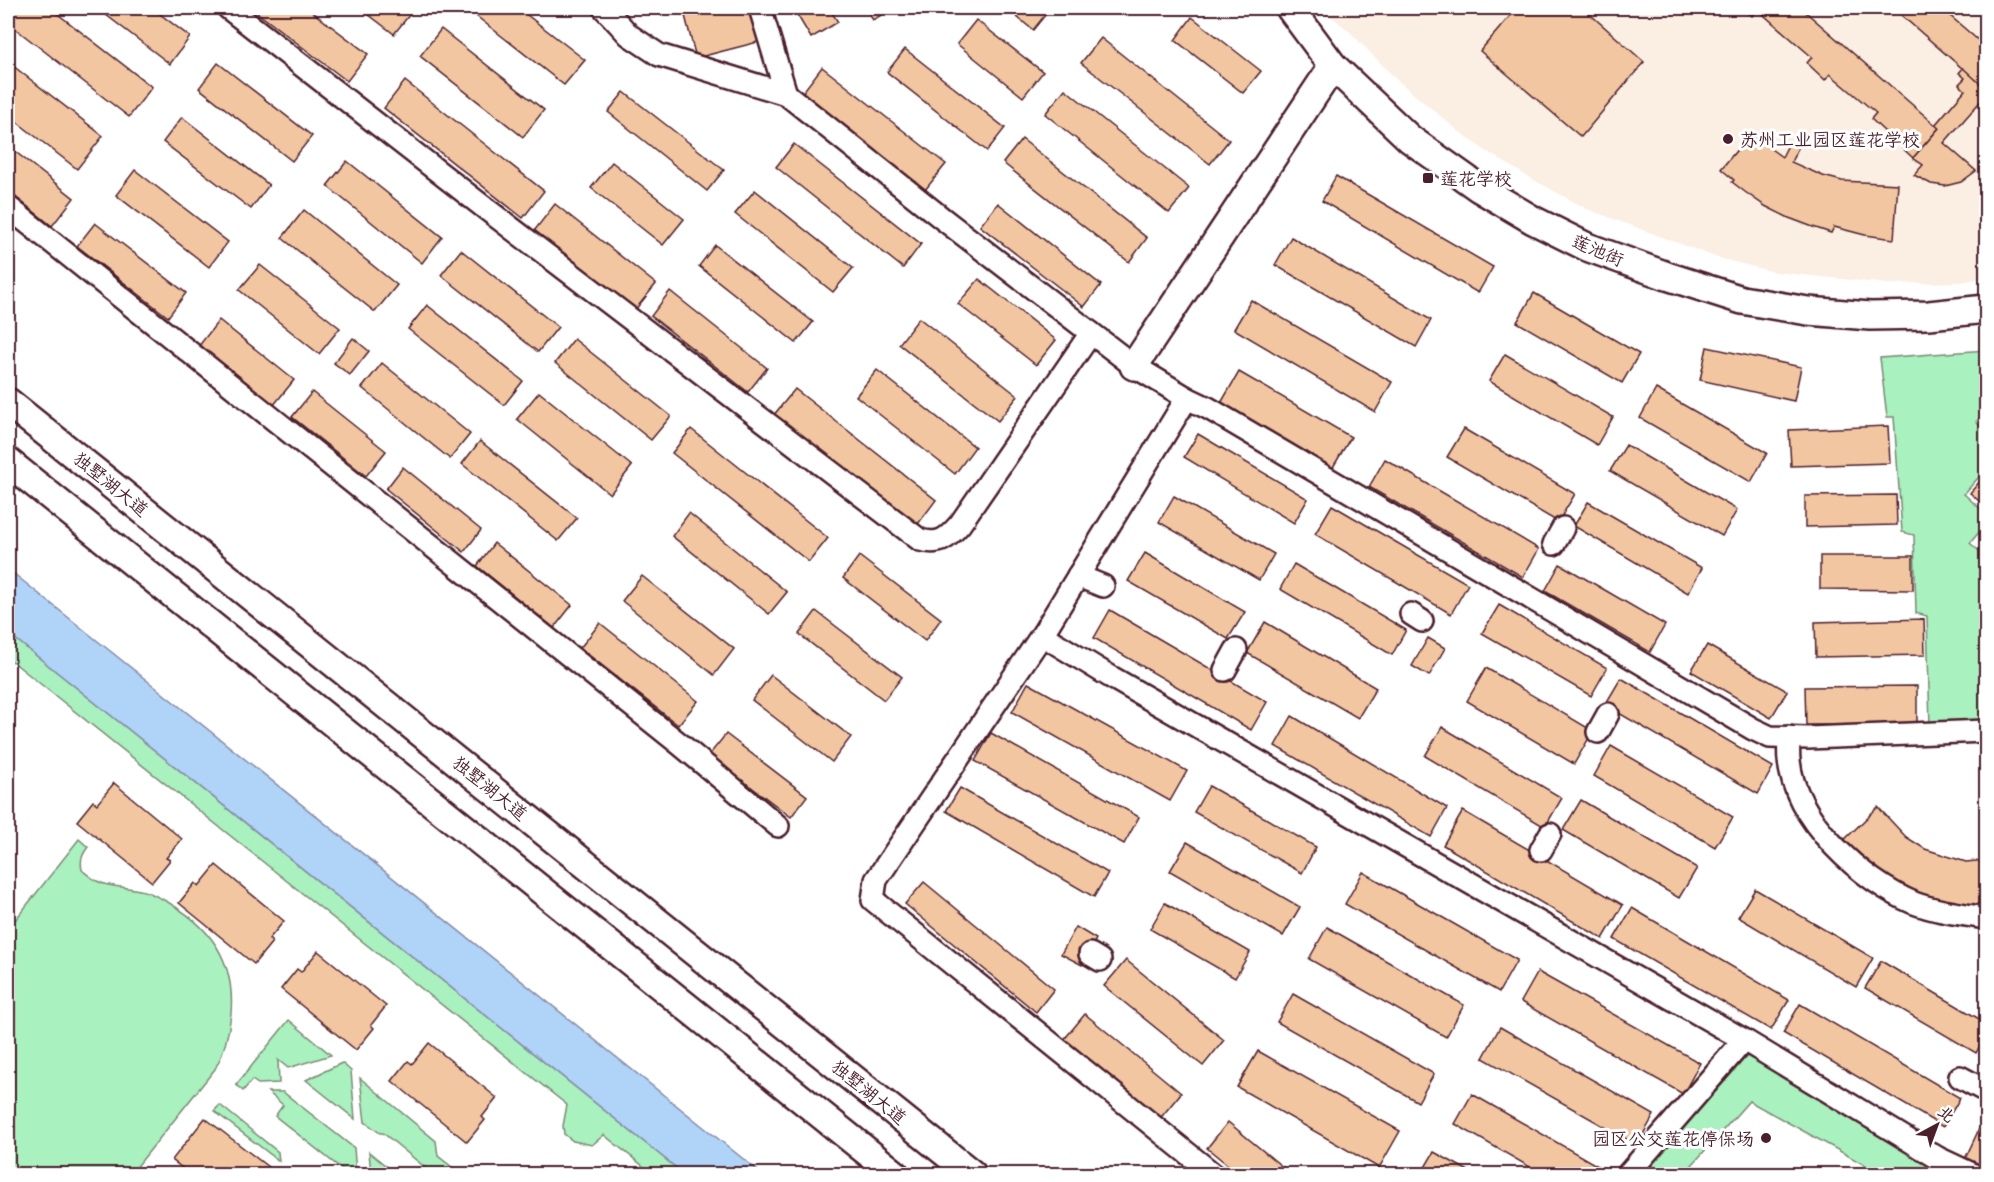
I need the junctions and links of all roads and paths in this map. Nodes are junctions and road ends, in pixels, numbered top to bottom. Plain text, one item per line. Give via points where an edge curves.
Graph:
1 (228, 8) edge
2 (604, 8) edge
3 (760, 8) edge
4 (1290, 8) edge
5 (1333, 66) junction
6 (786, 94) junction
7 (8, 207) edge
8 (1986, 309) edge
9 (1091, 333) junction
10 (1134, 366) junction
11 (1186, 398) junction
12 (8, 402) edge
13 (8, 462) edge
14 (1078, 576) junction
15 (1103, 586) dead end
16 (1042, 635) junction
17 (1236, 650) dead end
18 (1225, 670) dead end
19 (1986, 731) edge
20 (1789, 736) junction
21 (778, 826) dead end
22 (1986, 918) edge
23 (1744, 1040) junction
24 (1960, 1077) dead end
25 (1986, 1091) edge
26 (895, 1174) edge
27 (972, 1174) edge
28 (1213, 1174) edge
29 (1628, 1174) edge
30 (1972, 1174) edge

1 - 9 street via 920,540 932,543 946,538 960,524
2 - 6 street via 629,35 660,55
3 - 6 street
4 - 5 main road, 莲池街
5 - 8 main road, 莲池街 via 1410,139 1443,164 1533,220 1587,247 1742,300 1808,311 1870,316
5 - 10 main road
6 - 9 street
7 - 21 street
9 - 10 street
10 - 11 street
11 - 14 street
11 - 20 street via 1753,729 1770,737
12 - 27 main road, 独墅湖大道
13 - 26 main road
14 - 15 street
14 - 16 street
16 - 23 street
16 - 28 street via 876,880 873,900
17 - 18 street
19 - 20 street
20 - 22 street via 1789,761 1805,807 1847,859 1881,886 1915,903
23 - 29 street
23 - 30 street via 1938,1158
24 - 25 street

